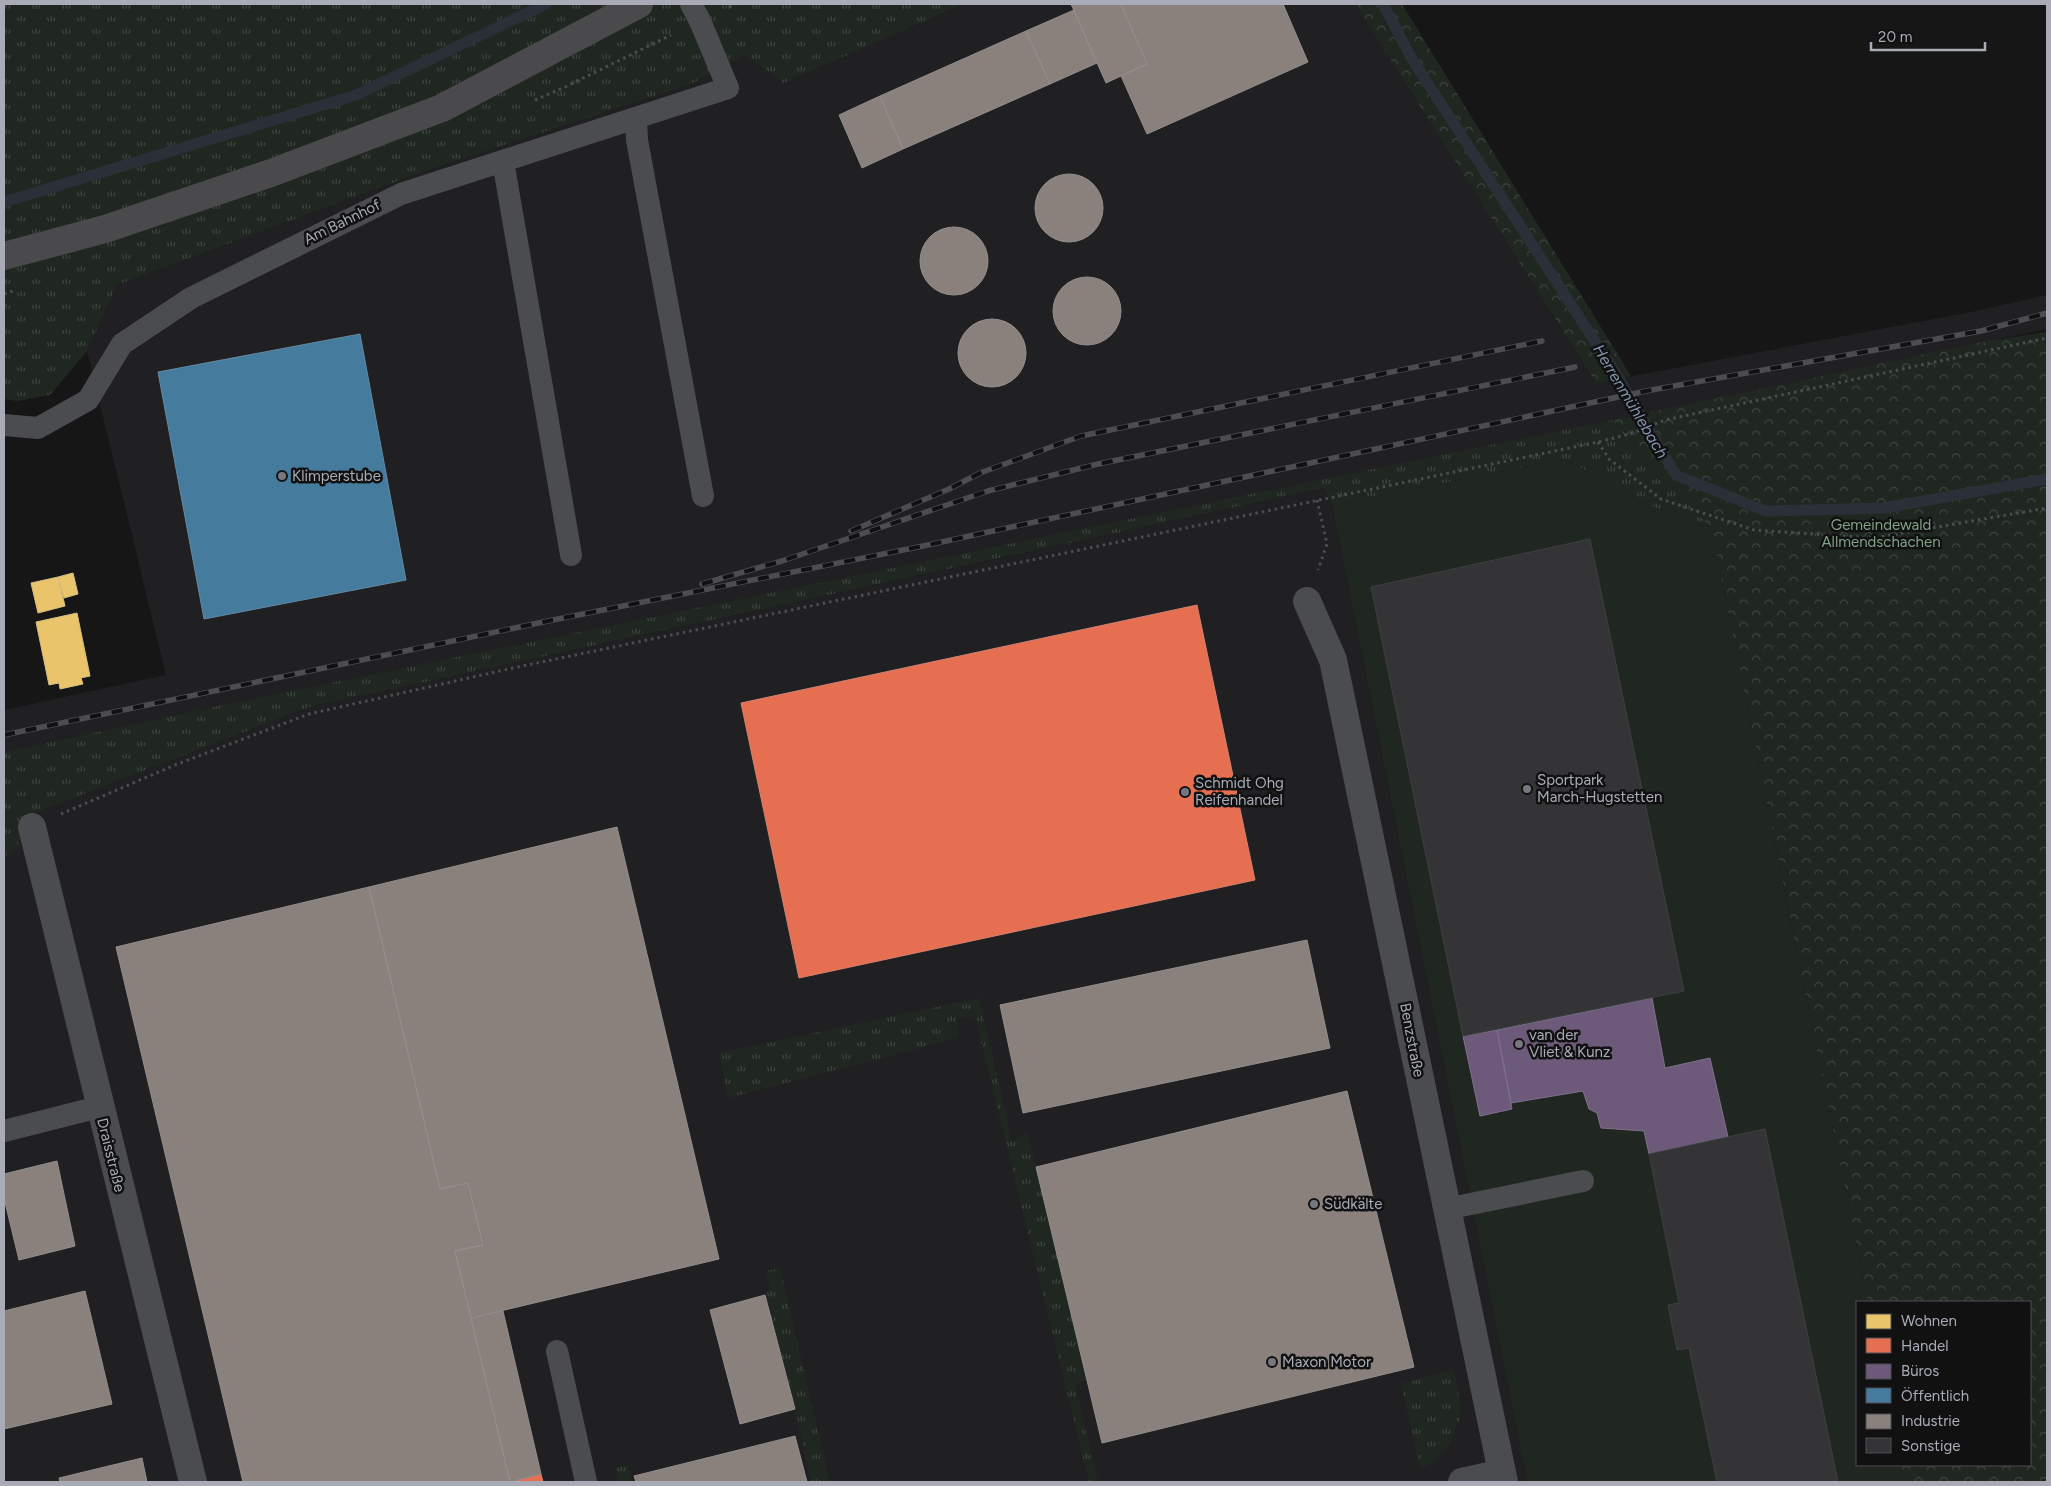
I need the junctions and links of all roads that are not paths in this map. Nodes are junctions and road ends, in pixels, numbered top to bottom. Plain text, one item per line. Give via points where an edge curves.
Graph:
1 (638, 4) edge
2 (691, 4) edge
3 (636, 118) junction
4 (503, 161) junction
5 (4, 256) edge
6 (4, 425) edge
7 (704, 496) dead end
8 (571, 555) dead end
9 (1307, 601) road end
10 (32, 827) road end
11 (99, 1107) junction
12 (4, 1131) edge
13 (1583, 1181) dead end
14 (1446, 1209) junction
15 (557, 1352) dead end
16 (1503, 1478) edge
17 (193, 1482) edge
18 (586, 1482) edge
19 (1462, 1482) edge

1 - 5 main road via 442,108 271,173 115,226
2 - 3 lane, Am Bahnhof via 728,88
3 - 4 lane, Am Bahnhof
3 - 7 lane via 637,140
4 - 6 lane, Am Bahnhof via 401,194 191,298 122,344 88,400 38,428
4 - 8 lane
9 - 14 street, Benzstraße via 1333,660
10 - 11 street, Draisstraße
11 - 12 lane
11 - 17 street, Draisstraße
13 - 14 lane
14 - 16 street, Benzstraße
15 - 18 lane
16 - 19 street

